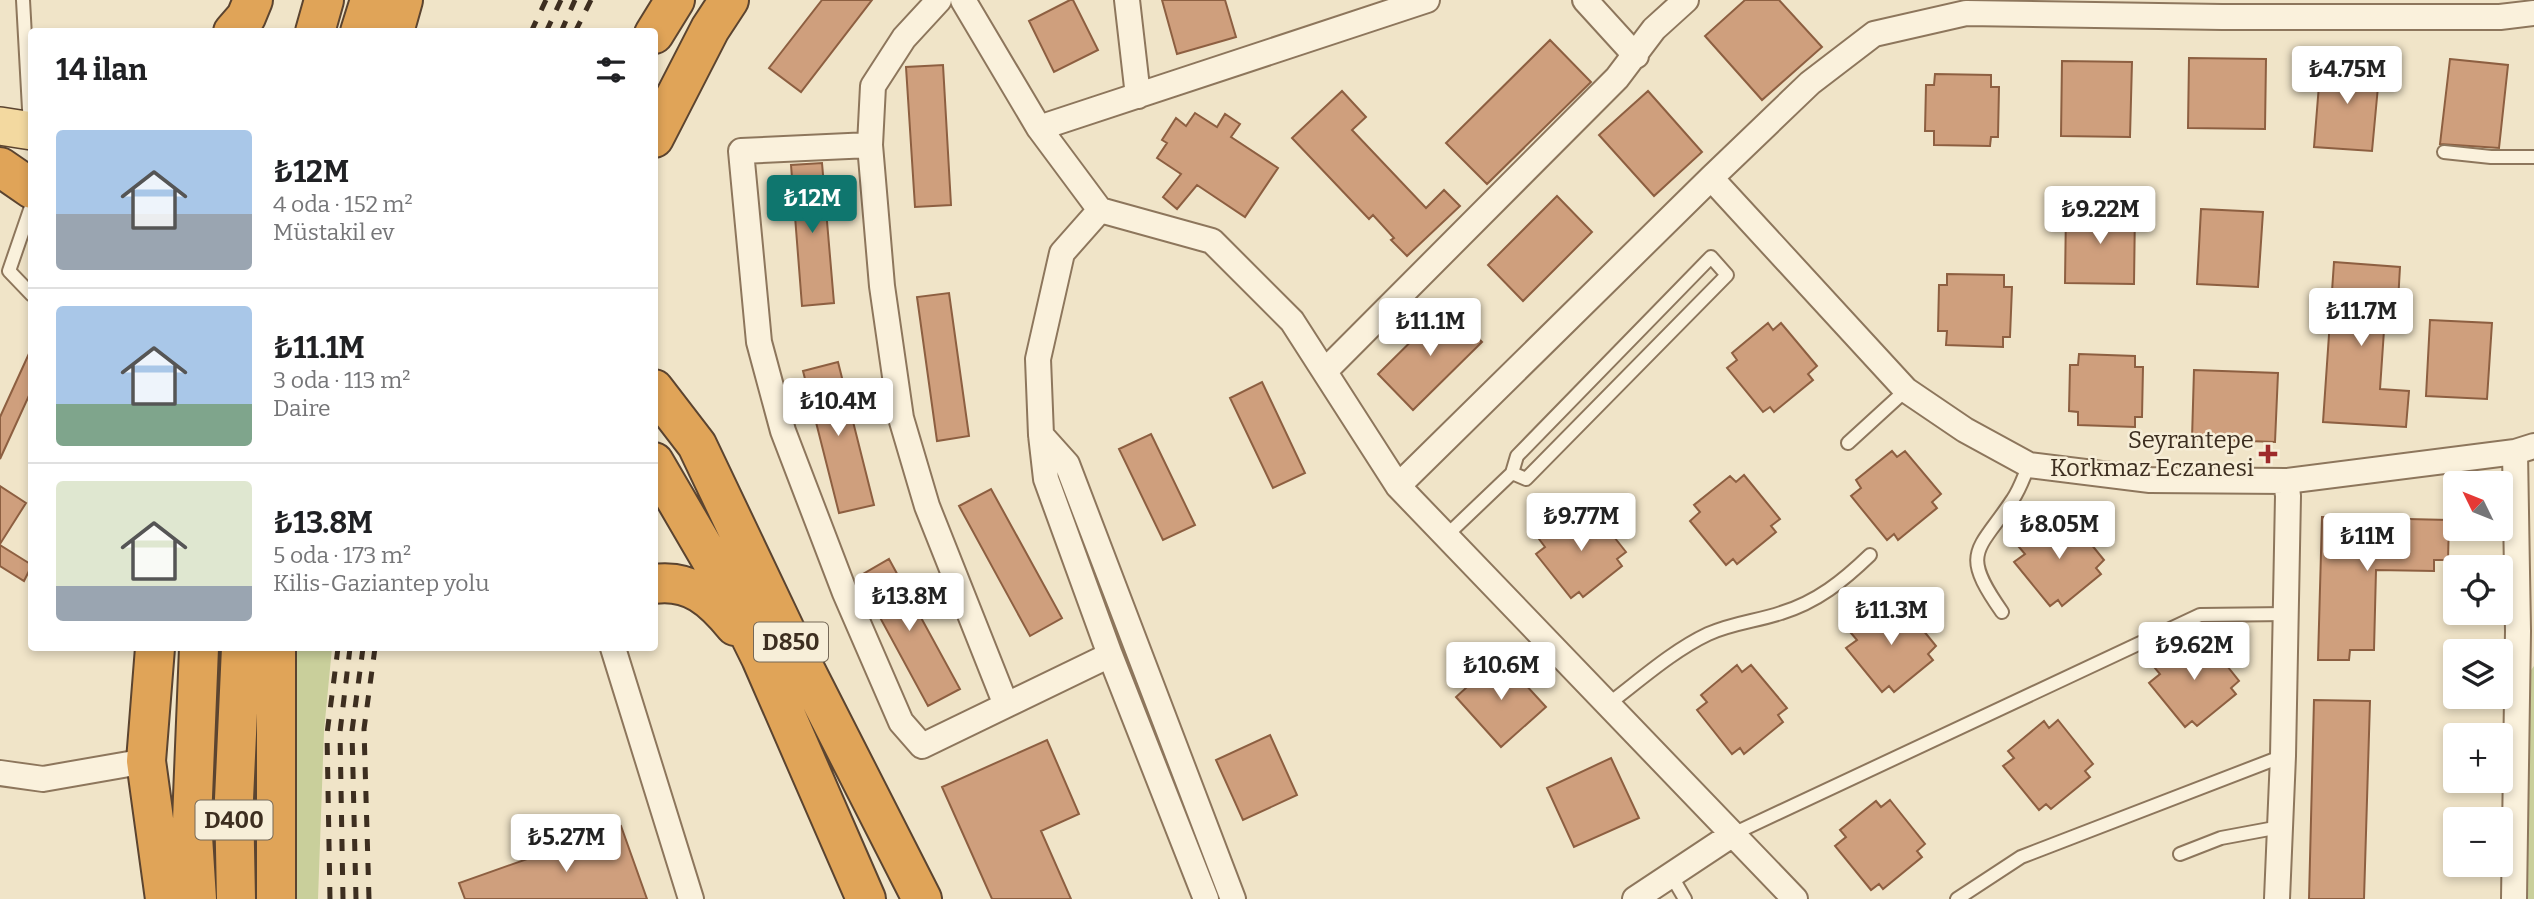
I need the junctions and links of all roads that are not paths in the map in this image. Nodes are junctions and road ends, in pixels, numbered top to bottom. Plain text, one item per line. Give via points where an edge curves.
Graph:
1 (23, 0) edge
2 (253, 0) edge
3 (278, 0) edge
4 (324, 0) edge
5 (370, 0) edge
6 (402, 0) edge
7 (729, 0) edge
8 (939, 0) edge
9 (964, 0) edge
10 (1127, 0) edge
11 (1427, 0) edge
12 (1585, 0) edge
13 (1686, 0) edge
14 (690, 5) edge
15 (2534, 13) edge
16 (236, 28) edge
17 (268, 28) edge
18 (316, 28) edge
19 (361, 28) edge
20 (395, 28) edge
21 (658, 31) edge
22 (28, 54) edge
23 (1636, 55) junction
24 (28, 73) edge
25 (658, 77) edge
26 (1138, 96) junction
27 (1039, 128) junction
28 (21, 129) edge
29 (658, 130) edge
30 (870, 145) junction
31 (2444, 152) dead end
32 (2534, 157) edge
33 (0, 165) edge
34 (28, 169) edge
35 (1710, 178) junction
36 (28, 186) edge
37 (1100, 210) junction
38 (28, 216) edge
39 (28, 291) edge
40 (1325, 370) junction
41 (658, 377) edge
42 (1906, 390) junction
43 (658, 394) edge
44 (1041, 435) junction
45 (1848, 443) dead end
46 (697, 445) junction
47 (2525, 449) edge
48 (2029, 465) junction
49 (658, 469) edge
50 (1512, 473) junction
51 (2286, 481) junction
52 (1398, 486) junction
53 (1446, 536) junction
54 (1870, 555) dead end
55 (658, 584) edge
56 (2002, 612) dead end
57 (2287, 614) junction
58 (2526, 631) edge
59 (155, 651) edge
60 (199, 651) edge
61 (241, 651) edge
62 (276, 651) edge
63 (614, 651) edge
64 (1110, 655) junction
65 (761, 658) junction
66 (1006, 705) junction
67 (1607, 705) junction
68 (2283, 756) junction
69 (146, 761) junction
70 (0, 773) edge
71 (2280, 827) junction
72 (1733, 834) junction
73 (2180, 854) dead end
74 (1671, 875) junction
75 (166, 899) edge
76 (197, 899) edge
77 (236, 899) edge
78 (276, 899) edge
79 (691, 899) edge
80 (866, 899) edge
81 (922, 899) edge
82 (1206, 899) edge
83 (1233, 899) edge
84 (1635, 899) edge
85 (1685, 899) edge
86 (1795, 899) edge
87 (1957, 899) edge
88 (2277, 899) edge
89 (2514, 899) edge

1 - 22 lane
2 - 16 highway
3 - 17 highway
4 - 18 highway
5 - 19 highway
6 - 20 highway
7 - 29 highway
8 - 30 street via 904,38 873,86
9 - 27 street
10 - 26 street
11 - 26 street
12 - 23 street
13 - 23 street via 1654,29
14 - 21 highway
14 - 25 highway
15 - 35 street via 2319,17 1966,13 1874,34 1810,83
23 - 40 street
24 - 28 lane
26 - 27 street
27 - 37 street
30 - 66 street via 881,286 901,418 927,506
30 - 66 street via 741,151 759,342 783,431 901,722 922,746
31 - 32 lane
33 - 34 main road
33 - 36 highway
35 - 42 street
35 - 52 street
37 - 40 street via 1212,241 1292,321
37 - 44 street via 1062,253 1038,359
38 - 39 lane via 9,271
40 - 52 street
41 - 46 highway
42 - 45 lane
42 - 48 street
43 - 46 highway, D850
44 - 64 street via 1046,479
44 - 83 street via 1067,464
46 - 81 highway, D850 via 785,631
47 - 51 street
47 - 58 street
48 - 51 street via 2150,481
48 - 56 lane via 2014,498 1978,552 1981,580
49 - 65 highway, D850 via 721,577
50 - 50 lane via 1517,456 1712,257 1727,275 1526,479
50 - 53 lane
51 - 57 street
52 - 53 street
53 - 67 street
54 - 67 lane via 1840,584 1811,602 1706,635
55 - 65 highway via 691,587 717,604
57 - 68 street
57 - 72 lane via 2200,615
58 - 89 street
59 - 69 highway
60 - 76 highway, D400 via 192,821
61 - 77 highway, D400 via 234,799
62 - 78 highway
63 - 79 street
64 - 66 street
64 - 82 street
65 - 80 highway, D850
67 - 72 street
68 - 71 street
68 - 87 lane via 2021,857
69 - 70 street via 43,779
69 - 75 highway
71 - 73 lane via 2221,838
71 - 88 street
72 - 74 street
72 - 86 street
74 - 84 street
74 - 85 lane

